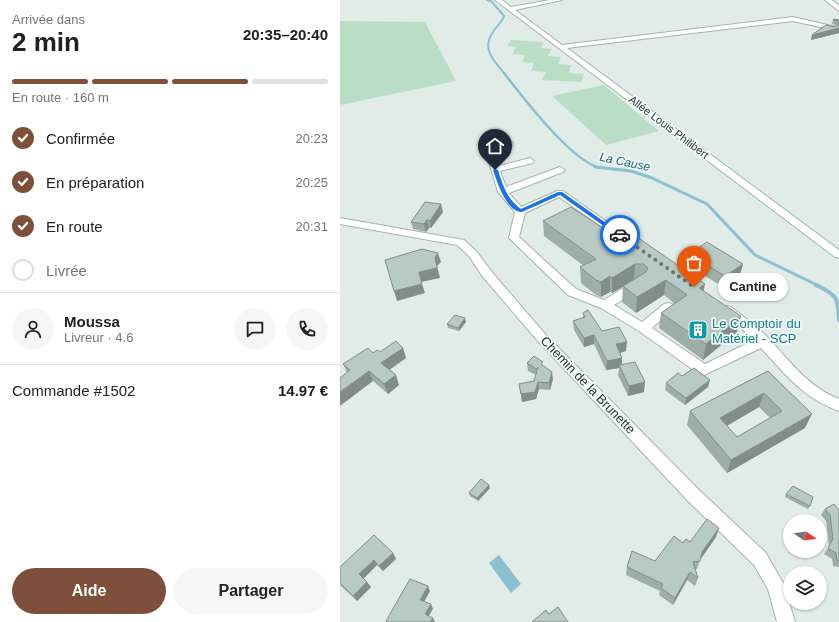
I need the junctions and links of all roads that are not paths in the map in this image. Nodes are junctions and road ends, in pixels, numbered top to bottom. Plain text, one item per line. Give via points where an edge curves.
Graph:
1 (498, 0) edge
2 (559, 0) edge
3 (828, 0) edge
4 (511, 9) junction
5 (839, 9) edge
6 (834, 28) edge
7 (562, 48) junction
8 (509, 144) dead end
9 (530, 161) dead end
10 (495, 170) junction
11 (560, 170) dead end
12 (503, 192) junction
13 (520, 211) junction
14 (340, 221) edge
15 (636, 246) edge
16 (839, 255) edge
17 (639, 284) edge
18 (719, 304) edge
19 (605, 305) junction
20 (668, 307) edge
21 (643, 328) junction
22 (764, 341) junction
23 (839, 405) edge
24 (786, 622) edge

1 - 4 street, Allée Louis Philibert
2 - 4 street
3 - 5 street
4 - 7 street, Allée Louis Philibert
6 - 7 street via 793,19
7 - 16 street, Allée Louis Philibert
8 - 10 street via 490,152
9 - 10 street
10 - 12 street
11 - 12 street
12 - 13 street
13 - 15 street via 560,193
13 - 19 street via 514,238 572,292
14 - 24 street, Chemin de la Brunette via 460,242 473,254 541,337 693,495 760,559 777,588
17 - 19 street
18 - 22 street
19 - 21 street
20 - 21 street
21 - 22 street via 704,370
22 - 23 street via 797,381 820,397

